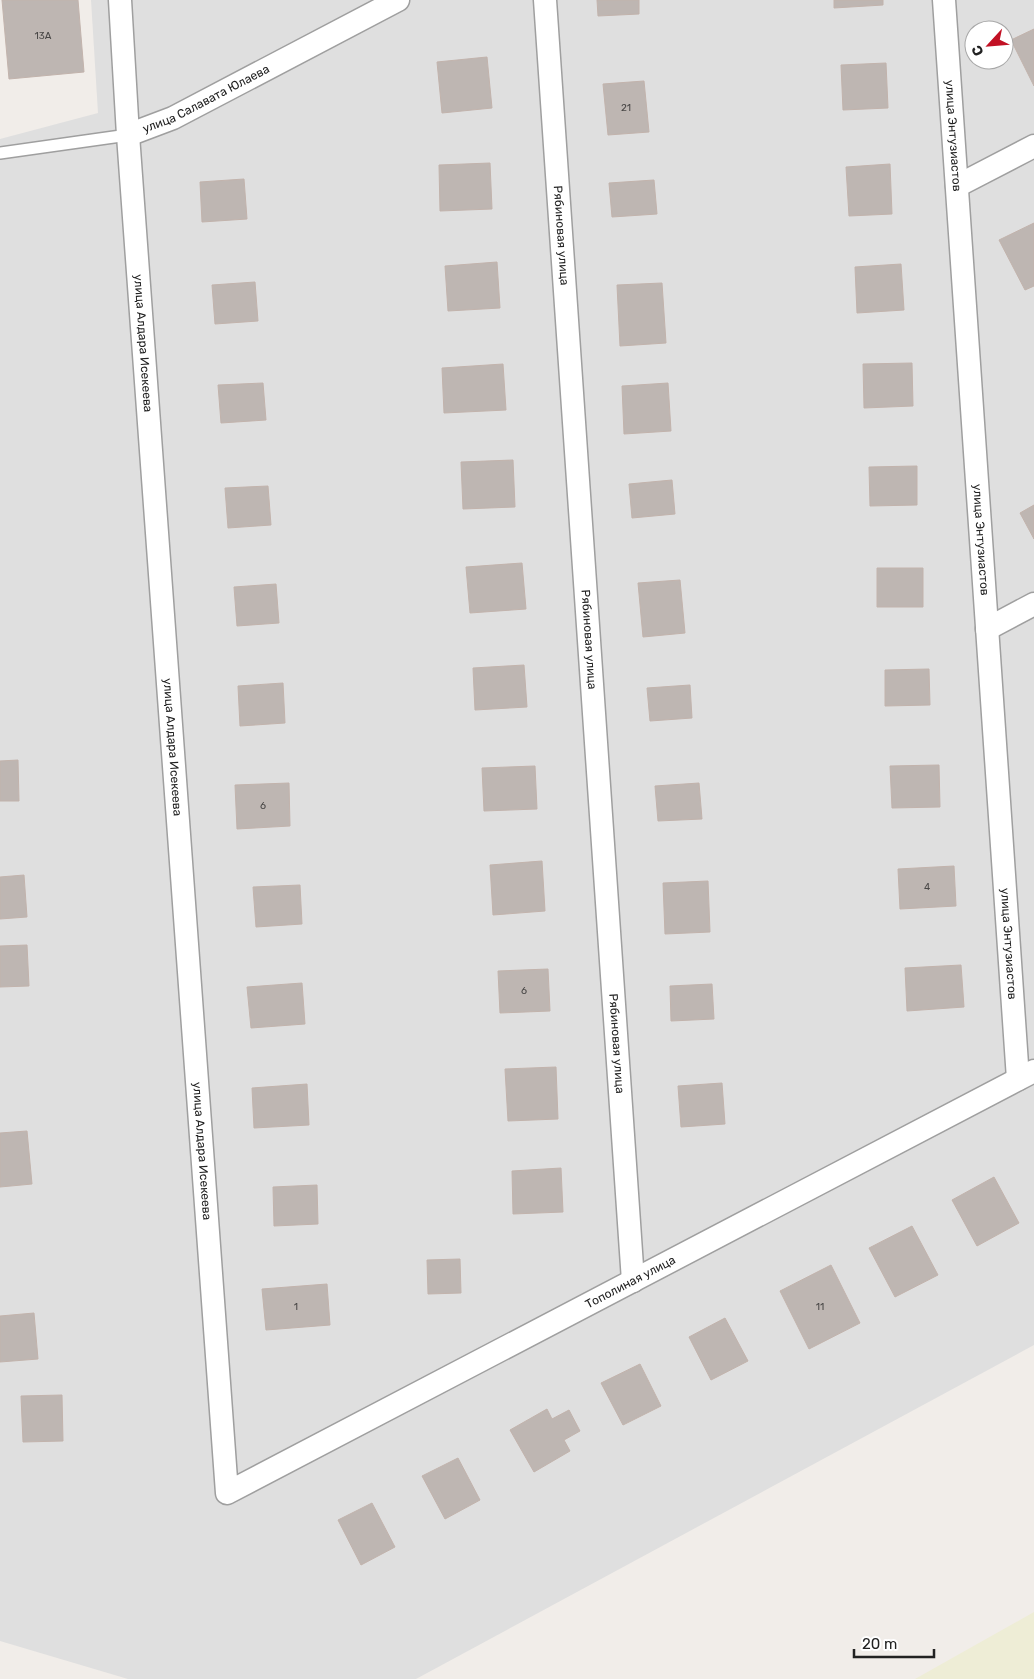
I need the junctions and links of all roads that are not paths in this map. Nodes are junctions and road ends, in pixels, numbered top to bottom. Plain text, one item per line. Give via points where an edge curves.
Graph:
1 (120, 0) edge
2 (398, 0) edge
3 (545, 0) edge
4 (944, 0) edge
5 (128, 135) junction
6 (1034, 146) edge
7 (0, 153) edge
8 (957, 186) junction
9 (1034, 604) edge
10 (987, 629) junction
11 (1026, 1075) edge
12 (633, 1281) junction
13 (227, 1493) joint

1 - 5 street, улица Алдара Исекеева
2 - 5 street, улица Салавата Юлаева via 173,118
3 - 12 street, Рябиновая улица
4 - 8 street, улица Энтузиастов
5 - 7 lane, улица Салавата Юлаева
5 - 13 street, улица Алдара Исекеева
6 - 8 street
8 - 10 street, улица Энтузиастов
9 - 10 street
10 - 11 street, улица Энтузиастов
11 - 12 street, Тополиная улица
12 - 13 street, Тополиная улица

